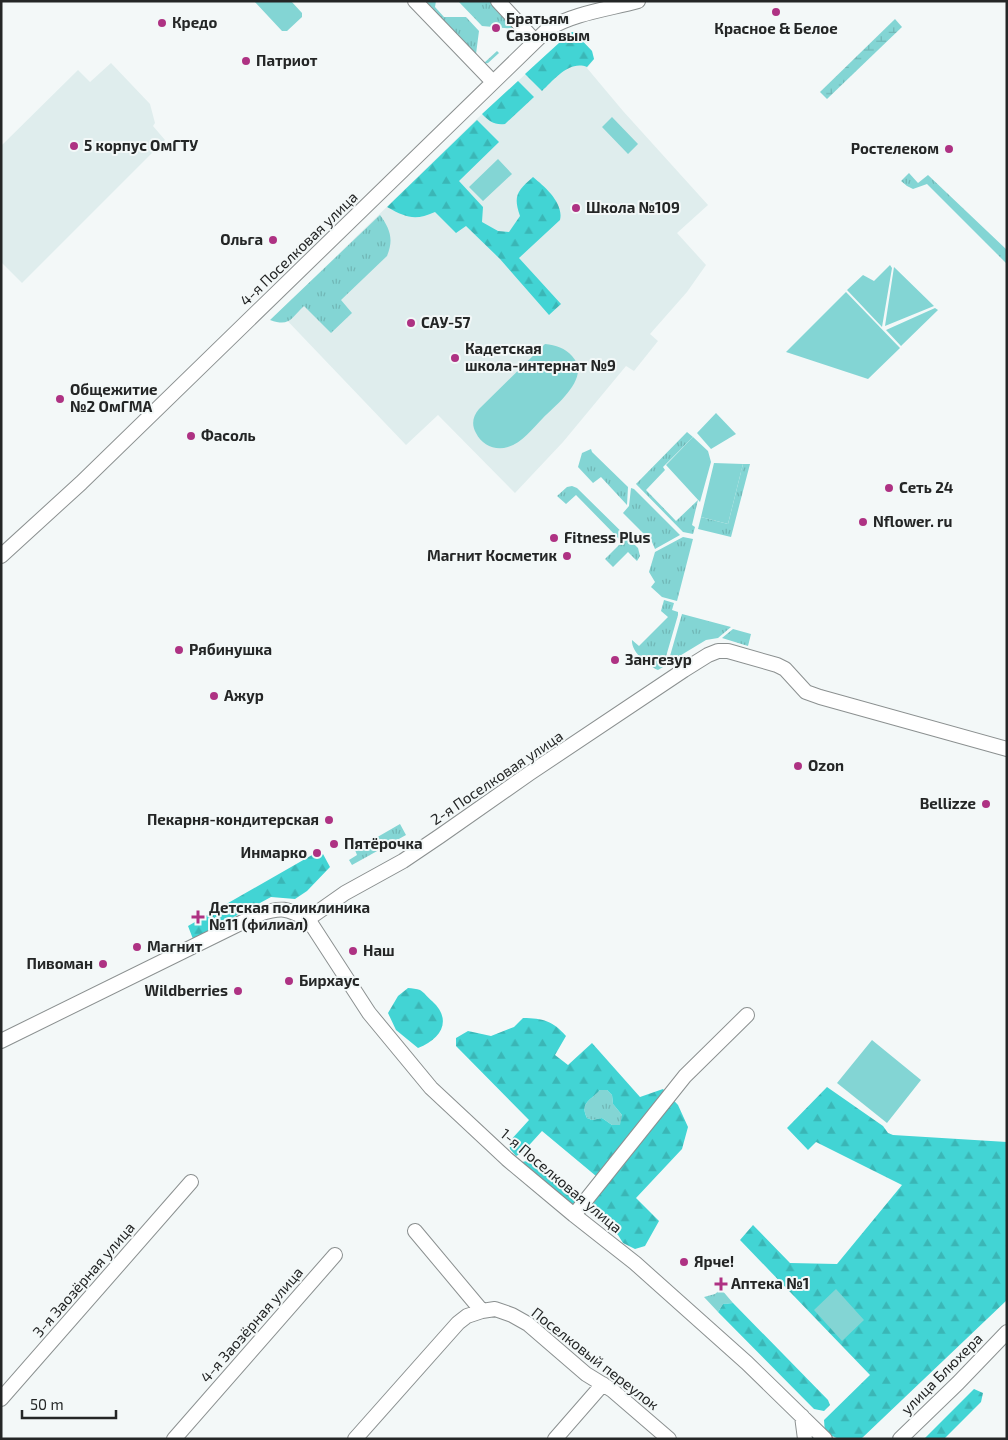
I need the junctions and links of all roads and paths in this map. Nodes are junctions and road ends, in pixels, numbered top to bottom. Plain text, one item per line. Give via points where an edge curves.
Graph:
1 (415, 1) edge
2 (498, 1) edge
3 (638, 1) edge
4 (535, 41) junction
5 (493, 82) junction
6 (1, 556) edge
7 (1007, 749) edge
8 (308, 919) junction
9 (747, 1015) dead end
10 (1, 1041) edge
11 (191, 1182) dead end
12 (574, 1215) junction
13 (415, 1231) dead end
14 (335, 1255) dead end
15 (482, 1311) junction
16 (1007, 1332) edge
17 (603, 1384) junction
18 (1, 1399) edge
19 (802, 1416) junction
20 (174, 1439) edge
21 (355, 1439) edge
22 (554, 1439) edge
23 (668, 1439) edge
24 (805, 1439) edge
25 (825, 1439) edge
26 (900, 1439) edge

1 - 5 street
2 - 4 street
3 - 4 street, 4-я Поселковая улица via 558,23
4 - 5 street, 4-я Поселковая улица
5 - 6 street, 4-я Поселковая улица
7 - 8 street, 2-я Поселковая улица via 806,692 785,669 718,652 684,670 410,856 345,893
8 - 10 street via 290,910 276,909 259,914
8 - 12 street, 1-я Поселковая улица via 369,1013 431,1088 507,1159
9 - 12 street via 685,1076
11 - 18 street, 3-я Заозёрная улица
12 - 19 street, 1-я Поселковая улица via 635,1262
13 - 15 street
14 - 20 street, 4-я Заозёрная улица
15 - 17 street, Поселковый переулок via 495,1309 528,1324 586,1374
15 - 21 street via 458,1323
16 - 26 street, улица Блюхера
17 - 22 street
17 - 23 street, Поселковый переулок
19 - 24 street
19 - 25 street, 1-я Поселковая улица

